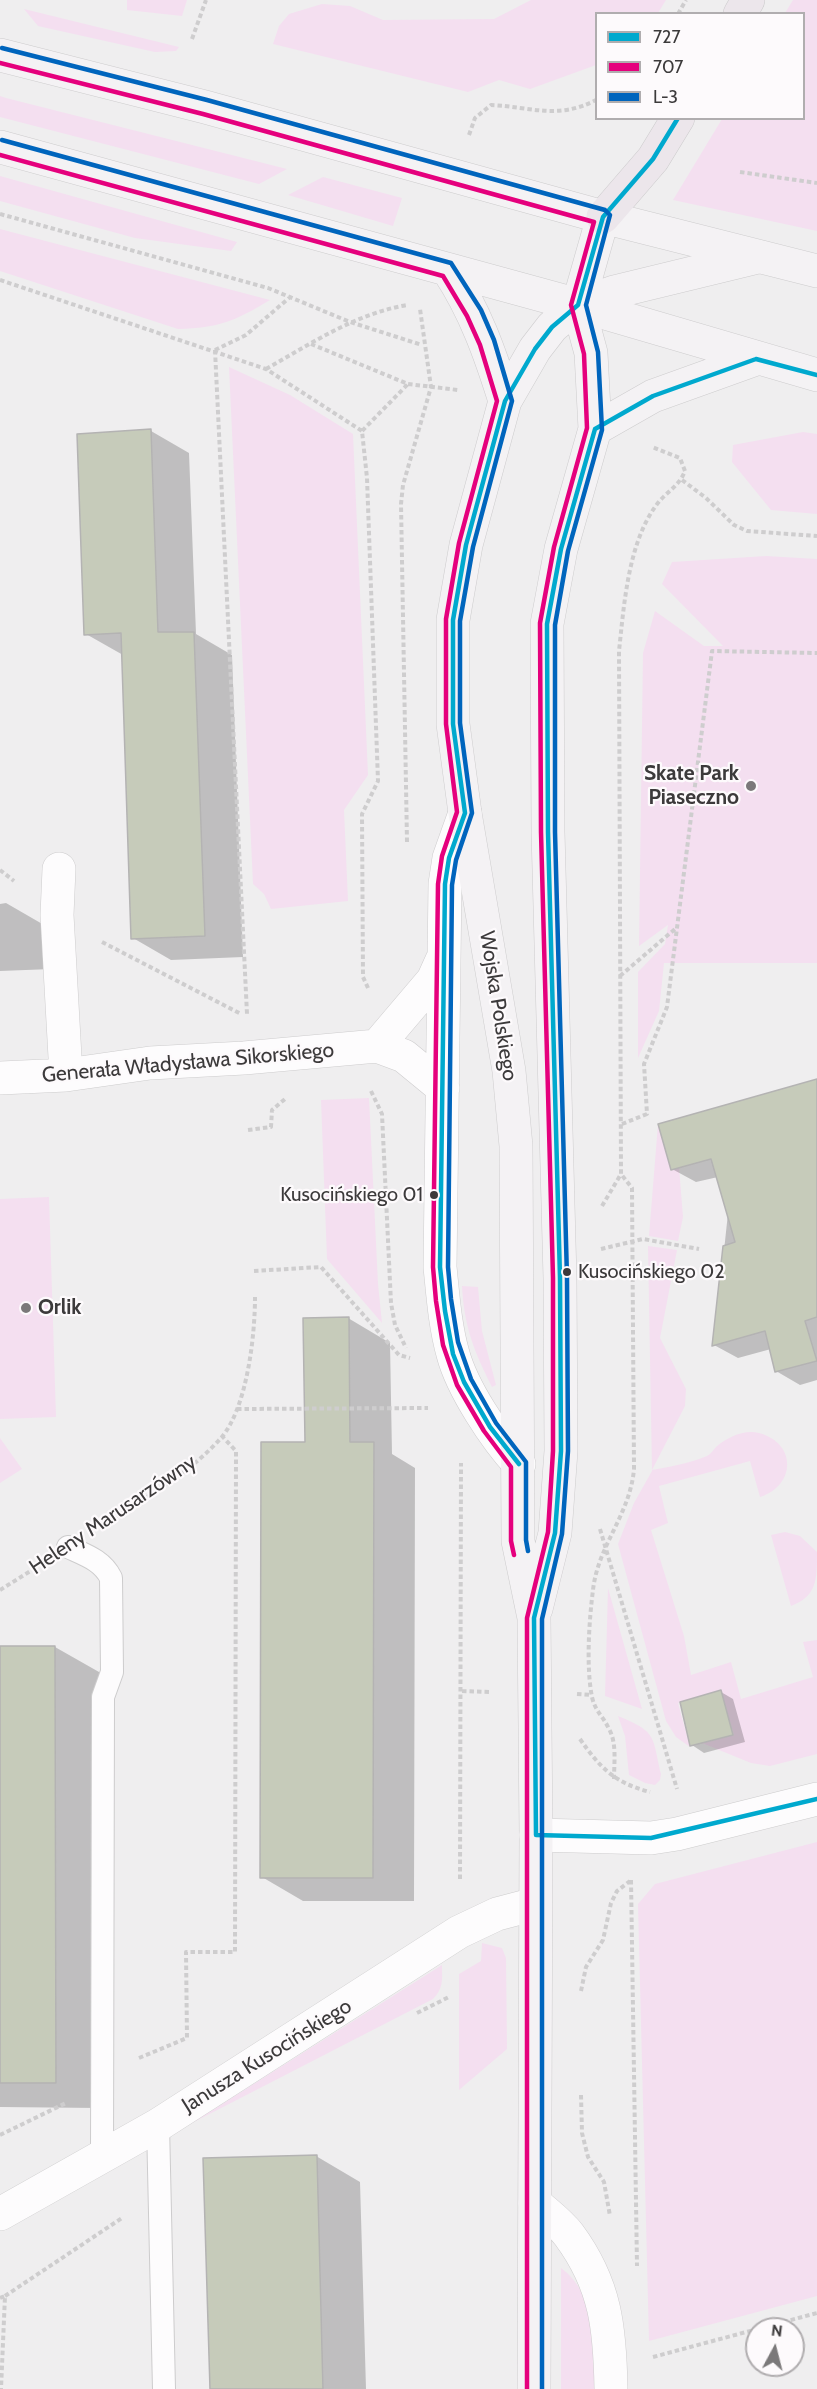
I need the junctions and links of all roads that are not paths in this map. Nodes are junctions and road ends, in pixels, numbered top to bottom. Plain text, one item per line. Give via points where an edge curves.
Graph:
1 (0, 55) edge
2 (677, 120) edge
3 (0, 147) edge
4 (603, 216) junction
5 (758, 257) junction
6 (448, 270) junction
7 (817, 271) edge
8 (578, 305) junction
9 (756, 359) junction
10 (817, 375) edge
11 (504, 401) junction
12 (595, 429) junction
13 (465, 813) junction
14 (59, 869) dead end
15 (443, 958) junction
16 (377, 1046) junction
17 (66, 1075) junction
18 (0, 1078) edge
19 (443, 1088) junction
20 (519, 1464) junction
21 (68, 1547) road end
22 (534, 1618) junction
23 (817, 1799) edge
24 (536, 1834) junction
25 (535, 1904) junction
26 (159, 2125) junction
27 (102, 2155) junction
28 (535, 2203) junction
29 (0, 2214) edge
30 (611, 2379) edge
31 (164, 2389) edge
32 (534, 2389) edge

1 - 4 street via 206,106
2 - 4 main road via 653,159
3 - 6 street
4 - 5 street
4 - 8 street
5 - 7 street
5 - 8 street
6 - 8 street
6 - 11 street via 487,342
8 - 9 street
8 - 11 street, Wojska Polskiego via 540,342
8 - 12 street, Wojska Polskiego via 591,352
9 - 10 street
9 - 12 street via 653,396
11 - 13 street, Wojska Polskiego via 466,545 453,620 453,724
12 - 22 street, Wojska Polskiego via 561,549 547,624 561,1451 555,1533
13 - 15 street via 449,858 445,884
13 - 20 street, Wojska Polskiego via 509,1071 516,1146
14 - 17 street via 57,915
15 - 16 street via 433,980
15 - 19 street
16 - 17 street, Generała Władysława Sikorskiego via 244,1059 150,1063
16 - 19 street via 404,1056
17 - 18 street, Generała Władysława Sikorskiego
19 - 20 street via 440,1267 453,1357 501,1445
20 - 22 street, Wojska Polskiego via 518,1541
21 - 27 lane via 96,1560 111,1578 112,1672 103,1697
22 - 24 street, Wojska Polskiego
23 - 24 street via 660,1837
24 - 25 street, Wojska Polskiego
25 - 26 street, Janusza Kusocińskiego via 497,1914 459,1932
25 - 28 street, Wojska Polskiego
26 - 27 street, Janusza Kusocińskiego
26 - 31 lane
27 - 29 street, Janusza Kusocińskiego
28 - 30 street via 568,2233 601,2292 610,2343
28 - 32 street, Wojska Polskiego

